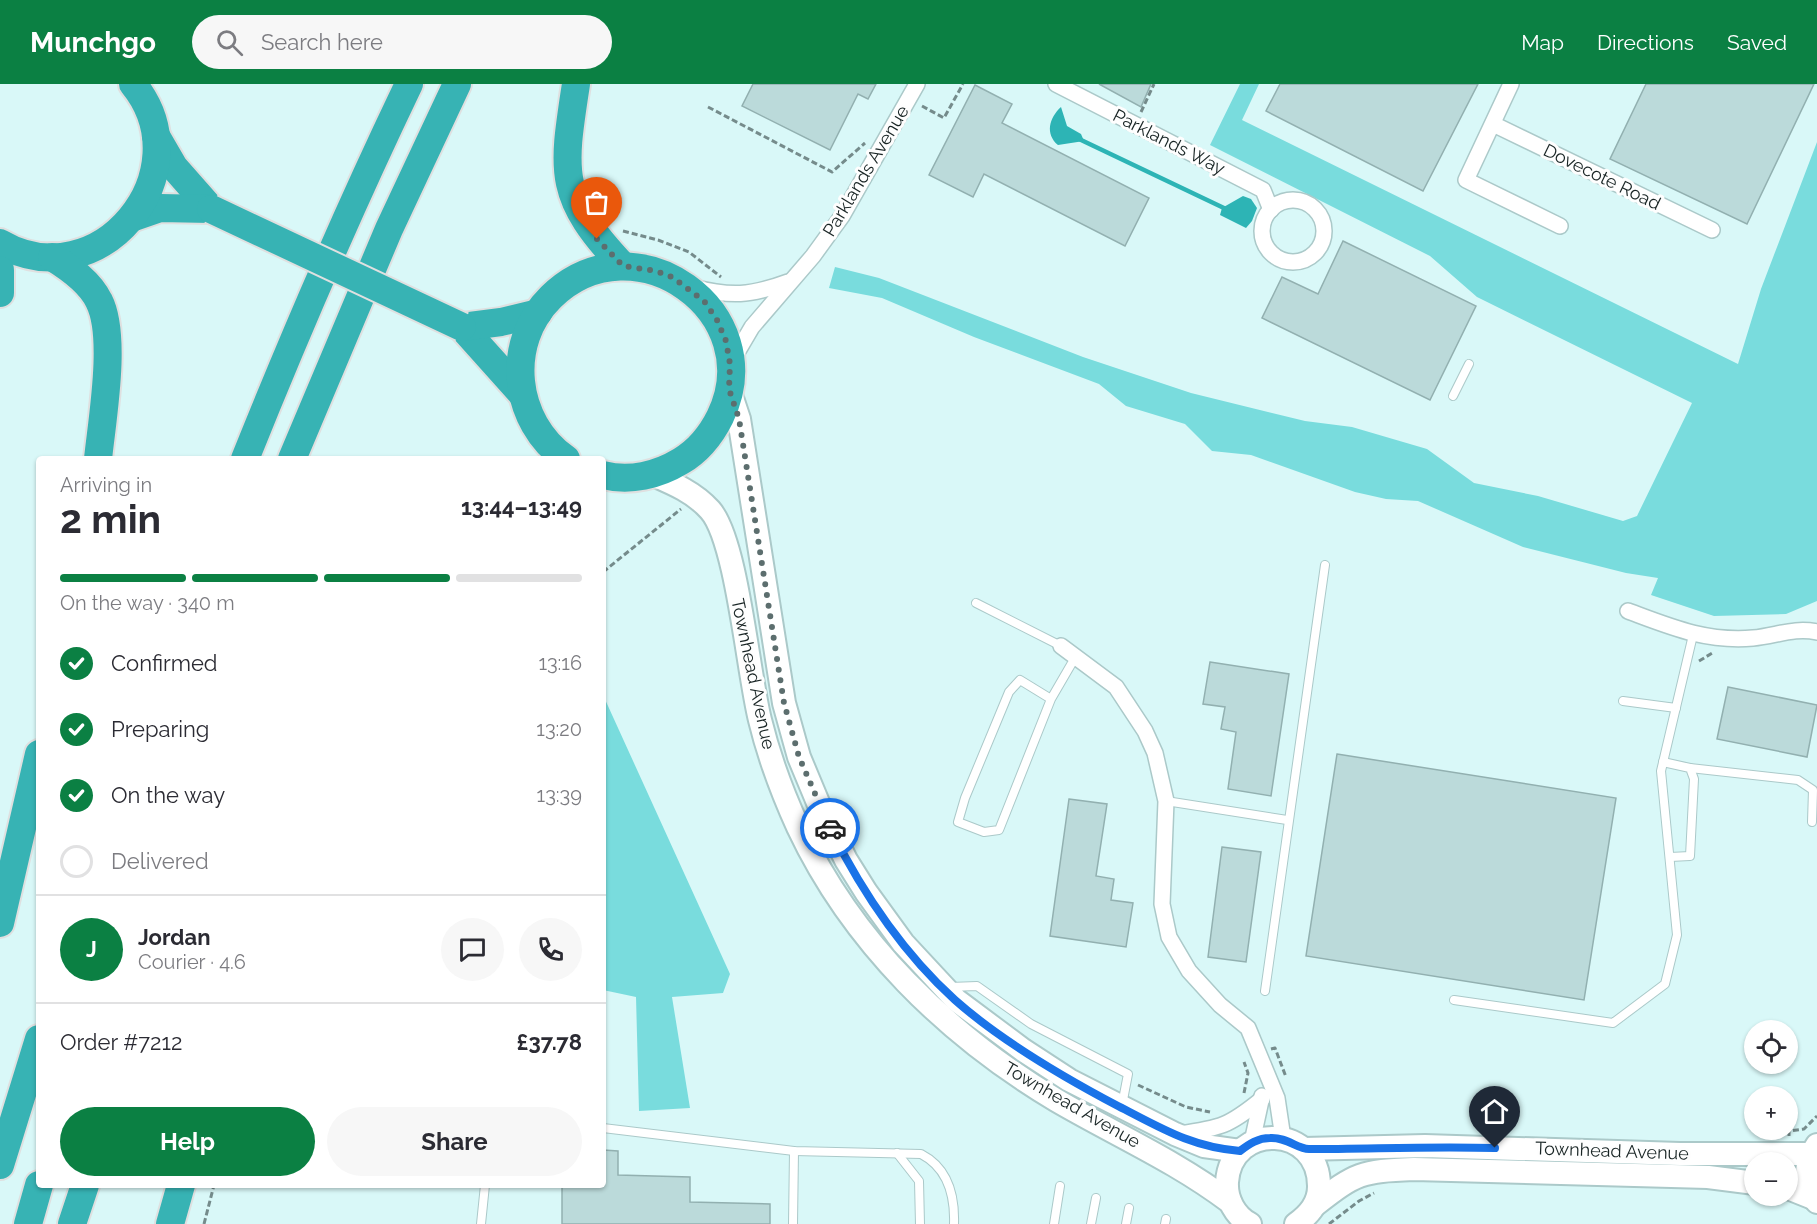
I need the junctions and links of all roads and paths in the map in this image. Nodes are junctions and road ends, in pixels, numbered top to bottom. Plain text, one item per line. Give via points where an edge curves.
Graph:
1 (133, 84) edge
2 (409, 84) edge
3 (457, 84) edge
4 (576, 84) edge
5 (917, 84) edge
6 (1056, 84) edge
7 (1154, 84) edge
8 (1511, 84) edge
9 (1144, 106) dead end
10 (708, 107) dead end
11 (1493, 124) junction
12 (156, 136) junction
13 (832, 172) dead end
14 (211, 209) junction
15 (1271, 210) junction
16 (134, 216) junction
17 (1560, 226) dead end
18 (1712, 230) dead end
19 (597, 239) junction
20 (0, 243) edge
21 (52, 257) junction
22 (623, 266) junction
23 (0, 270) edge
24 (722, 278) dead end
25 (788, 282) junction
26 (687, 286) junction
27 (0, 293) edge
28 (538, 313) junction
29 (462, 327) junction
30 (1469, 364) dead end
31 (730, 377) junction
32 (522, 394) junction
33 (1453, 396) dead end
34 (98, 456) edge
35 (246, 456) edge
36 (293, 456) edge
37 (563, 456) edge
38 (621, 479) edge
39 (692, 494) junction
40 (1324, 565) dead end
41 (606, 570) edge
42 (976, 603) dead end
43 (1628, 611) dead end
44 (1817, 632) edge
45 (1693, 635) junction
46 (1061, 646) joint
47 (1076, 656) junction
48 (1051, 699) junction
49 (1623, 701) dead end
50 (1676, 708) junction
51 (1663, 762) junction
52 (36, 767) edge
53 (1690, 768) junction
54 (1166, 801) junction
55 (1287, 820) junction
56 (1812, 822) dead end
57 (1670, 857) junction
58 (0, 923) edge
59 (943, 987) junction
60 (1265, 991) dead end
61 (1455, 1000) dead end
62 (36, 1049) edge
63 (1267, 1073) junction
64 (1262, 1099) junction
65 (1121, 1107) junction
66 (606, 1128) edge
67 (1174, 1134) junction
68 (1283, 1138) junction
69 (1246, 1146) junction
70 (1304, 1149) junction
71 (1814, 1149) edge
72 (794, 1151) junction
73 (897, 1153) junction
74 (0, 1165) edge
75 (1744, 1182) edge
76 (1060, 1186) dead end
77 (38, 1188) edge
78 (84, 1188) edge
79 (180, 1188) edge
80 (213, 1188) edge
81 (485, 1188) edge
82 (1798, 1192) edge
83 (1096, 1198) dead end
84 (1815, 1200) edge
85 (1230, 1202) junction
86 (1315, 1205) junction
87 (1129, 1208) dead end
88 (1247, 1223) edge
89 (28, 1224) edge
90 (72, 1224) edge
91 (170, 1224) edge
92 (204, 1224) edge
93 (481, 1224) edge
94 (793, 1224) edge
95 (920, 1224) edge
96 (954, 1224) edge
97 (1054, 1224) edge
98 (1091, 1224) edge
99 (1126, 1224) edge
100 (1296, 1224) edge

1 - 12 highway via 145,102
2 - 35 highway via 307,305
3 - 36 highway via 389,229
4 - 19 highway via 567,178 572,197
5 - 25 street, Parklands Avenue via 842,216
6 - 15 street, Parklands Way via 1263,190
7 - 9 path
8 - 11 street
10 - 13 path
11 - 17 street via 1466,180
11 - 18 street, Dovecote Road
12 - 14 highway via 174,167
12 - 16 highway via 153,178
14 - 16 highway via 160,208
14 - 29 highway, bridge
15 - 15 street via 1290,200 1314,208 1324,227 1316,252 1298,262 1275,257 1262,234
16 - 21 highway via 98,246
19 - 22 highway
19 - 24 path via 612,223 626,233 689,252
20 - 21 highway via 29,255
21 - 34 highway via 86,284 99,301 104,319 106,383
22 - 26 highway via 656,271
22 - 28 highway via 603,268 575,279 550,297
23 - 27 highway
25 - 26 street via 743,295 720,295
25 - 31 street, Parklands Avenue via 752,327
26 - 31 highway via 717,320 726,341
28 - 29 highway
28 - 32 highway via 521,352
29 - 32 highway
30 - 33 lane
31 - 38 highway via 724,409 703,443 679,462
31 - 59 street, Townhead Avenue via 784,703 799,757 846,860 903,943
32 - 37 highway via 540,435
38 - 39 street, Townhead Avenue
39 - 41 path via 684,507
39 - 85 street, Townhead Avenue via 711,510 721,527 773,768 828,883 866,937 958,1033 1056,1100 1178,1166
40 - 55 lane
42 - 46 lane
43 - 45 street
44 - 45 street via 1802,628 1753,638
45 - 50 lane
46 - 47 street
47 - 48 lane
47 - 54 street via 1116,687 1145,730 1155,753
48 - 48 lane via 999,830 984,832 958,822 1009,692 1020,680
49 - 50 lane
50 - 51 lane
51 - 53 lane
51 - 57 lane
52 - 58 highway
53 - 56 lane via 1798,780 1813,790
53 - 57 lane via 1694,779 1690,856
54 - 55 lane
54 - 63 street via 1162,904 1169,938 1189,971 1248,1028
55 - 60 lane
57 - 61 lane via 1677,935 1665,984 1613,1023
59 - 65 street, Townhead Avenue via 1032,1056
59 - 65 lane, Townhead Avenue via 977,986 1041,1029 1128,1074
62 - 74 highway
63 - 64 street
63 - 68 street via 1277,1098
64 - 67 street via 1221,1128
64 - 69 street
65 - 67 street, Townhead Avenue
66 - 72 lane
67 - 69 street, Townhead Avenue via 1204,1146
68 - 69 street, Townhead Avenue via 1267,1138
68 - 70 street
69 - 85 street via 1227,1175
70 - 71 street, Townhead Avenue via 1425,1146 1680,1154
70 - 86 street via 1319,1175
71 - 84 street via 1807,1168
72 - 73 lane
72 - 94 lane
73 - 95 lane via 919,1181
73 - 96 lane via 921,1154 936,1164 949,1184
75 - 86 street, Townhead Avenue via 1708,1177 1369,1171 1345,1181
76 - 97 lane
77 - 89 highway
78 - 90 highway
79 - 91 highway
80 - 92 path
81 - 93 lane
82 - 84 street
83 - 98 lane
85 - 88 street, Townhead Avenue
86 - 100 street, Townhead Avenue
87 - 99 lane

